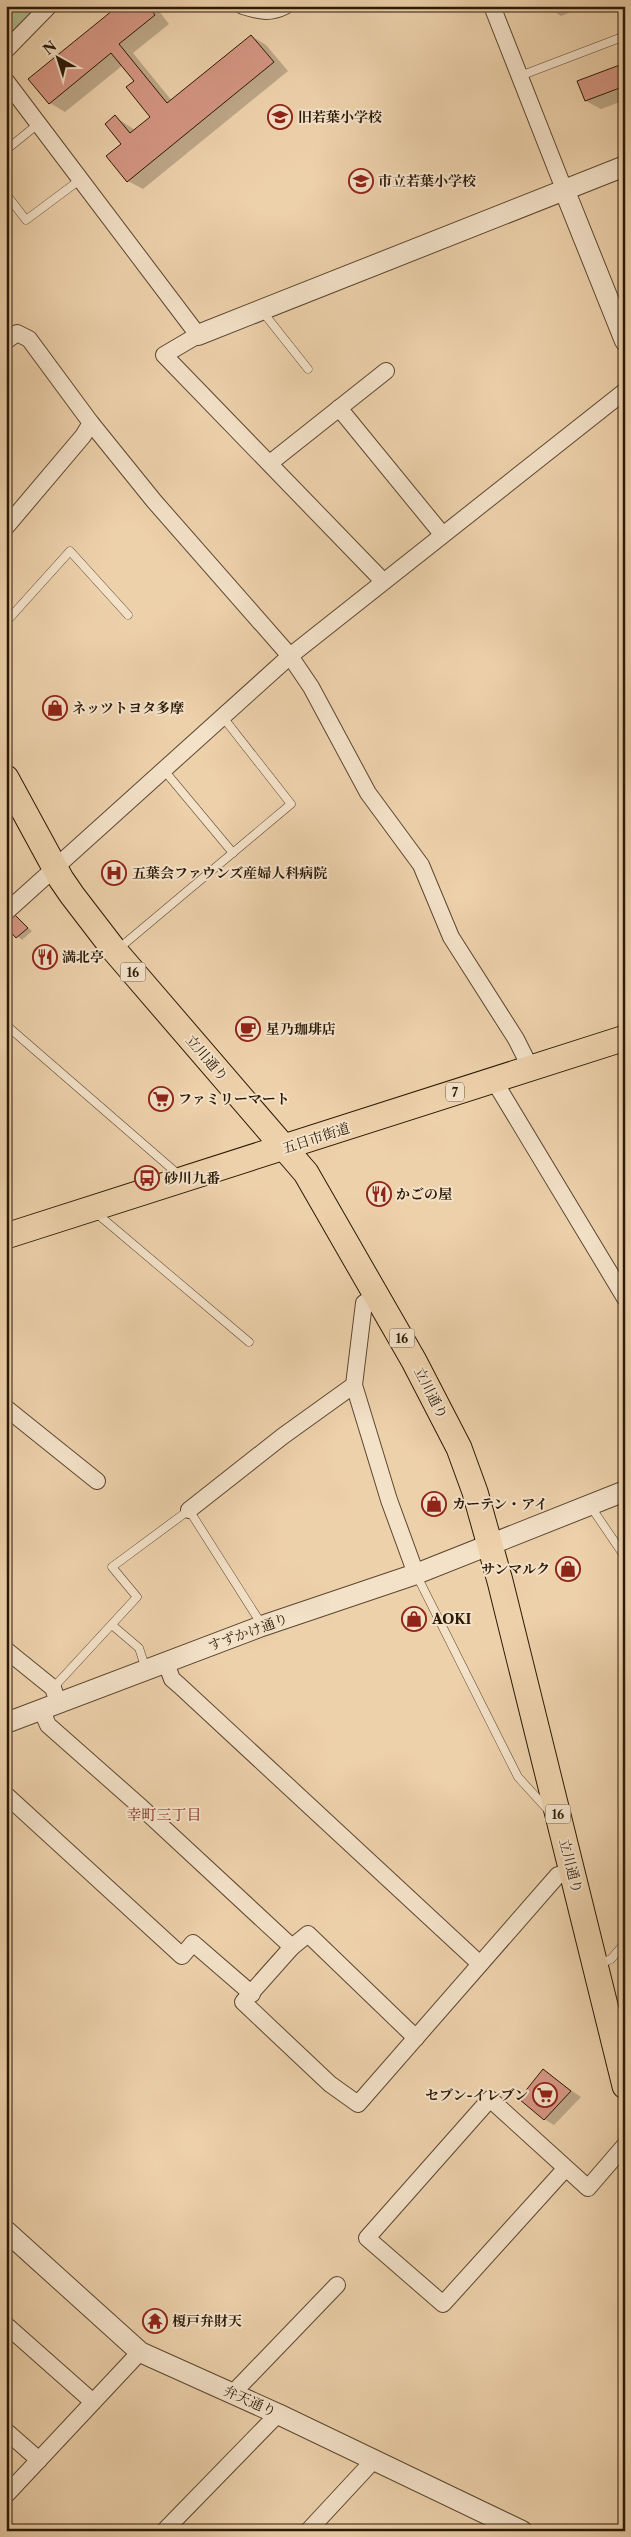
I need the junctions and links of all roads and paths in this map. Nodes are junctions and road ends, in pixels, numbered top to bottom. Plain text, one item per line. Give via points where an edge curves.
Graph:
1 (49, 6) edge
2 (243, 6) edge
3 (285, 6) edge
4 (492, 6) edge
5 (625, 36) edge
6 (6, 50) edge
7 (520, 76) junction
8 (6, 81) edge
9 (38, 124) junction
10 (6, 150) edge
11 (625, 166) edge
12 (80, 179) junction
13 (564, 190) junction
14 (6, 194) edge
15 (261, 310) junction
16 (198, 335) junction
17 (6, 341) edge
18 (625, 341) edge
19 (308, 369) dead end
20 (386, 371) dead end
21 (625, 391) edge
22 (339, 408) junction
23 (91, 423) junction
24 (270, 464) junction
25 (6, 527) edge
26 (442, 534) junction
27 (383, 581) junction
28 (128, 615) dead end
29 (6, 622) edge
30 (290, 656) junction
31 (222, 716) junction
32 (162, 769) junction
33 (6, 778) edge
34 (233, 853) junction
35 (55, 869) junction
36 (6, 912) edge
37 (116, 951) junction
38 (6, 1025) edge
39 (625, 1038) edge
40 (530, 1067) junction
41 (493, 1079) junction
42 (285, 1148) junction
43 (184, 1180) junction
44 (91, 1209) junction
45 (6, 1236) edge
46 (377, 1295) junction
47 (625, 1298) edge
48 (249, 1342) dead end
49 (354, 1385) junction
50 (6, 1408) edge
51 (97, 1481) dead end
52 (625, 1491) edge
53 (590, 1505) junction
54 (189, 1510) junction
55 (490, 1543) junction
56 (625, 1557) edge
57 (416, 1574) junction
58 (112, 1625) junction
59 (262, 1626) junction
60 (6, 1650) edge
61 (166, 1663) junction
62 (147, 1670) junction
63 (51, 1700) junction
64 (6, 1723) edge
65 (6, 1795) edge
66 (560, 1825) junction
67 (573, 1872) junction
68 (625, 1943) edge
69 (292, 1947) junction
70 (480, 1964) junction
71 (596, 1966) junction
72 (252, 1994) junction
73 (416, 2038) junction
74 (625, 2086) edge
75 (625, 2145) edge
76 (566, 2168) junction
77 (6, 2230) edge
78 (338, 2285) dead end
79 (6, 2325) edge
80 (140, 2352) junction
81 (232, 2394) junction
82 (93, 2402) junction
83 (278, 2414) junction
84 (6, 2431) edge
85 (39, 2460) junction
86 (373, 2461) junction
87 (8, 2489) edge
88 (164, 2531) edge
89 (308, 2531) edge
90 (522, 2531) edge

1 - 6 street
2 - 3 street via 262,12 274,12
4 - 7 street
5 - 7 lane
7 - 13 street
8 - 9 street
9 - 10 lane
9 - 12 street
11 - 13 street
12 - 14 lane via 26,220
12 - 16 street
13 - 15 street
13 - 18 street
15 - 16 street
15 - 19 lane
16 - 24 street via 164,355
17 - 23 street via 17,333 28,339
20 - 22 street
21 - 26 street
22 - 24 street
22 - 26 street
23 - 25 street
23 - 30 street via 168,518
24 - 27 street
26 - 27 street
27 - 30 street
28 - 29 lane via 70,551
30 - 31 street
30 - 40 street via 311,687 368,793 420,865 451,937 516,1039
31 - 32 street
31 - 34 lane via 290,804
32 - 34 lane
32 - 35 street
33 - 35 main road, 立川通り / 16
34 - 37 lane
35 - 36 street
35 - 37 main road, 立川通り / 16
37 - 42 main road, 立川通り / 16
38 - 43 lane
39 - 40 main road, 五日市街道 / 7
40 - 41 main road, 五日市街道 / 7
41 - 42 main road, 五日市街道 / 7
41 - 47 street
42 - 43 main road, 五日市街道 / 7
42 - 46 main road, 立川通り / 16 via 306,1173
43 - 44 main road, 五日市街道 / 7
44 - 45 main road, 五日市街道 / 7
44 - 48 lane
46 - 49 street via 364,1303
46 - 55 main road, 立川通り / 16 via 458,1448
49 - 54 street
49 - 57 street via 389,1500
50 - 51 street
52 - 53 street, すずかけ通り
53 - 55 street, すずかけ通り
53 - 56 lane
54 - 58 lane via 112,1567 137,1597
54 - 59 lane
55 - 57 street, すずかけ通り
55 - 66 main road, 立川通り / 16
57 - 59 street, すずかけ通り
57 - 66 lane via 518,1777
58 - 62 lane via 139,1648
58 - 63 lane
59 - 61 street, すずかけ通り
60 - 63 street
61 - 62 street, すずかけ通り
61 - 70 street via 172,1679
62 - 63 street, すずかけ通り
63 - 64 street, すずかけ通り
63 - 69 street via 48,1725
65 - 72 street via 182,1956 193,1944
66 - 67 main road, 立川通り / 16
67 - 70 street via 558,1876
67 - 71 main road, 立川通り / 16
68 - 71 lane via 611,1959
69 - 72 street
69 - 73 street via 308,1934
70 - 73 street
71 - 74 main road, 立川通り / 16
72 - 73 street via 243,2002 330,2084 358,2104
75 - 76 street via 588,2188
76 - 76 street via 490,2099 367,2238 443,2304
77 - 80 street, 弁天通り
78 - 81 street
79 - 82 street
80 - 81 street, 弁天通り
80 - 82 street
81 - 83 street, 弁天通り
82 - 85 street
83 - 86 street, 弁天通り
83 - 88 street
84 - 85 street
85 - 87 street
86 - 89 street
86 - 90 street, 弁天通り

